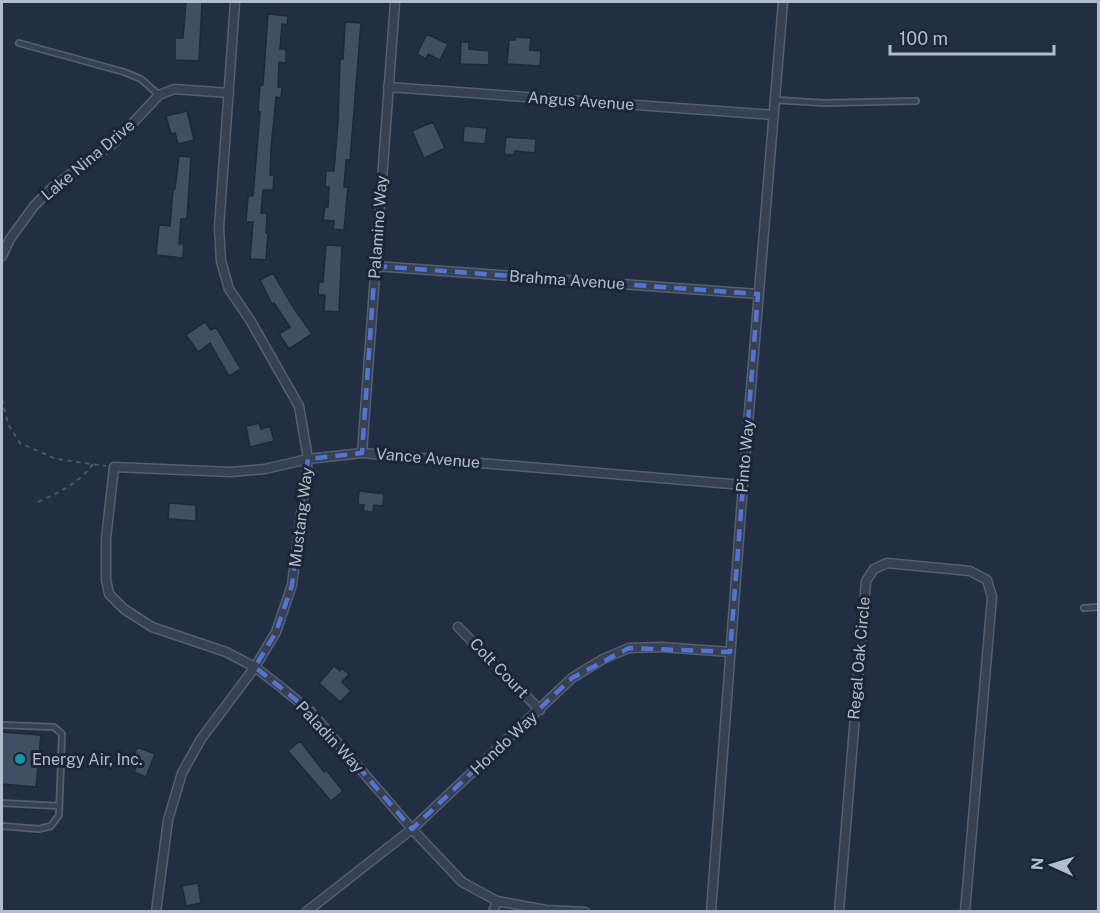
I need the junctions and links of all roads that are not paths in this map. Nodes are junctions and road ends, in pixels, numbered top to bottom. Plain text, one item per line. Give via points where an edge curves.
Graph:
1 (235, 2) edge
2 (395, 2) edge
3 (783, 2) edge
4 (19, 43) dead end
5 (388, 87) junction
6 (229, 93) junction
7 (159, 95) junction
8 (775, 100) junction
9 (916, 101) dead end
10 (774, 115) junction
11 (2, 256) edge
12 (375, 266) junction
13 (758, 294) junction
14 (362, 453) junction
15 (308, 459) junction
16 (114, 467) joint
17 (743, 485) junction
18 (1098, 607) edge
19 (1084, 608) dead end
20 (458, 627) dead end
21 (730, 652) junction
22 (255, 667) junction
23 (540, 710) junction
24 (2, 725) edge
25 (2, 803) edge
26 (59, 806) junction
27 (2, 826) edge
28 (412, 829) junction
29 (497, 901) junction
30 (156, 912) edge
31 (306, 912) edge
32 (493, 912) edge
33 (585, 912) edge
34 (711, 912) edge
35 (839, 912) edge
36 (965, 912) edge

1 - 6 street, Mustang Way
2 - 5 street, Palamino Way
3 - 8 street, Pinto Way
4 - 7 lane via 124,72 141,79
5 - 10 street, Angus Avenue
5 - 12 street, Palamino Way
6 - 7 street via 174,89
6 - 15 street, Mustang Way via 219,228 221,261 229,288 299,406
7 - 11 street, Lake Nina Drive via 115,142 53,187 34,206
8 - 9 lane
8 - 10 street, Pinto Way
10 - 13 street, Pinto Way
12 - 13 street, Brahma Avenue
12 - 14 street, Palamino Way
13 - 17 street, Pinto Way
14 - 15 street, Vance Avenue
14 - 17 street, Vance Avenue
15 - 16 street, Vance Avenue via 231,472
15 - 22 street, Mustang Way via 292,585 276,632
16 - 22 street, Paladin Way via 106,539 109,594 152,627 226,652
17 - 21 street, Pinto Way
18 - 19 lane
20 - 23 street, Colt Court
21 - 23 street, Hondo Way via 629,648 572,678
21 - 34 street, Pinto Way
22 - 28 street, Paladin Way via 311,712
22 - 30 street, Mustang Way via 201,739 182,773 168,820
23 - 28 street, Hondo Way
24 - 26 lane via 54,727 62,734
25 - 26 lane
26 - 27 lane via 59,815 51,826
28 - 29 street, Paladin Way via 462,882
28 - 31 street, Hondo Way
29 - 32 street
29 - 33 street, Paladin Way
35 - 36 street, Regal Oak Circle via 866,581 874,569 887,563 970,571 987,580 992,597

